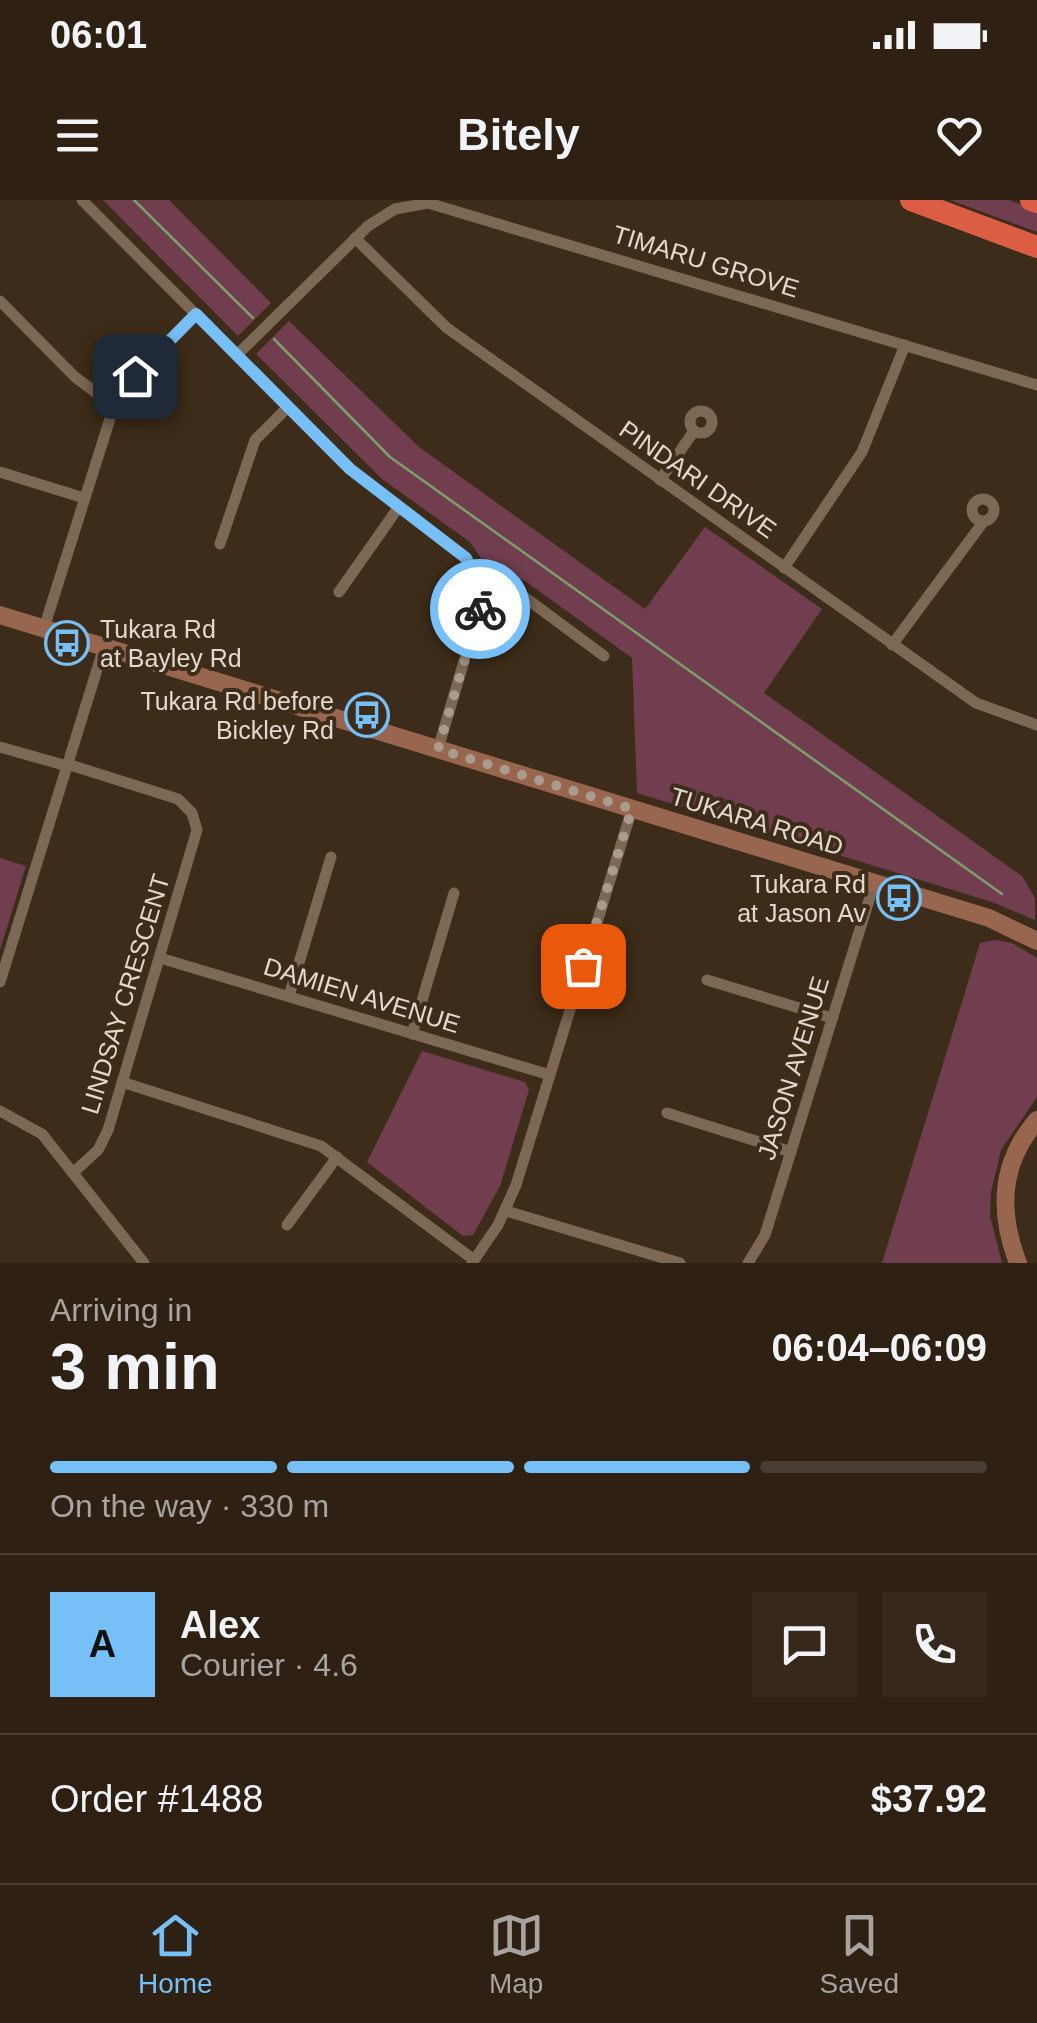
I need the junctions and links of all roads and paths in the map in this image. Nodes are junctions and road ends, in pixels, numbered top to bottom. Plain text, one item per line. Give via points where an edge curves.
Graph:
1 (82, 200) edge
2 (911, 200) edge
3 (388, 206) edge
4 (355, 238) junction
5 (1037, 247) edge
6 (0, 300) edge
7 (196, 314) junction
8 (906, 344) junction
9 (237, 355) junction
10 (1037, 385) edge
11 (114, 406) junction
12 (288, 407) junction
13 (694, 431) dead end
14 (0, 472) edge
15 (660, 480) junction
16 (84, 498) junction
17 (398, 508) junction
18 (984, 521) dead end
19 (220, 544) dead end
20 (784, 568) junction
21 (481, 590) junction
22 (339, 592) dead end
23 (0, 615) edge
24 (44, 628) junction
25 (892, 645) junction
26 (104, 647) junction
27 (604, 656) dead end
28 (1037, 724) edge
29 (0, 746) edge
30 (438, 749) junction
31 (67, 765) junction
32 (632, 809) junction
33 (330, 857) dead end
34 (874, 884) junction
35 (454, 893) dead end
36 (1037, 941) edge
37 (160, 958) junction
38 (707, 980) dead end
39 (0, 982) edge
40 (289, 996) junction
41 (832, 1018) junction
42 (412, 1034) junction
43 (550, 1075) junction
44 (122, 1082) junction
45 (0, 1111) edge
46 (667, 1114) dead end
47 (1037, 1120) edge
48 (791, 1152) junction
49 (337, 1157) junction
50 (74, 1170) junction
51 (506, 1211) junction
52 (287, 1226) dead end
53 (473, 1262) edge
54 (144, 1263) edge
55 (680, 1263) edge
56 (748, 1263) edge
57 (1018, 1263) edge

1 - 7 street
2 - 5 highway
3 - 4 street, TIMARU GROVE
3 - 8 street, TIMARU GROVE via 447,206
4 - 9 street, TIMARU GROVE
4 - 15 street, PINDARI DRIVE via 446,328
6 - 11 street
7 - 9 street
7 - 11 street
8 - 10 street, TIMARU GROVE
8 - 20 street via 862,452
9 - 12 street
11 - 16 street
12 - 17 street
12 - 19 street via 255,440
13 - 15 street
14 - 16 street
15 - 20 street, PINDARI DRIVE
16 - 24 street
17 - 21 street via 466,558
17 - 22 street
18 - 25 street
20 - 25 street, PINDARI DRIVE
21 - 27 street via 519,593
21 - 30 street
23 - 24 street, TUKARA ROAD
24 - 26 street, TUKARA ROAD
25 - 28 street, PINDARI DRIVE via 986,709
26 - 30 street, TUKARA ROAD
26 - 31 street
29 - 31 street, LINDSAY CRESCENT
30 - 32 street, TUKARA ROAD
31 - 37 street, LINDSAY CRESCENT via 171,796 201,818
31 - 39 street
32 - 34 street, TUKARA ROAD
32 - 43 street
33 - 40 street
34 - 36 street, TUKARA ROAD via 1001,922
34 - 41 street, JASON AVENUE
35 - 42 street
37 - 40 street, DAMIEN AVENUE
37 - 44 street, LINDSAY CRESCENT
38 - 41 street
40 - 42 street, DAMIEN AVENUE
41 - 48 street, JASON AVENUE
42 - 43 street, DAMIEN AVENUE
43 - 51 street
44 - 49 street via 289,1133
44 - 50 street, LINDSAY CRESCENT via 103,1142
45 - 50 street via 42,1134
46 - 48 street
47 - 57 street via 1015,1153 1005,1190
48 - 56 street, JASON AVENUE via 766,1234
49 - 52 street
49 - 53 street
50 - 54 street
51 - 53 street
51 - 55 street

